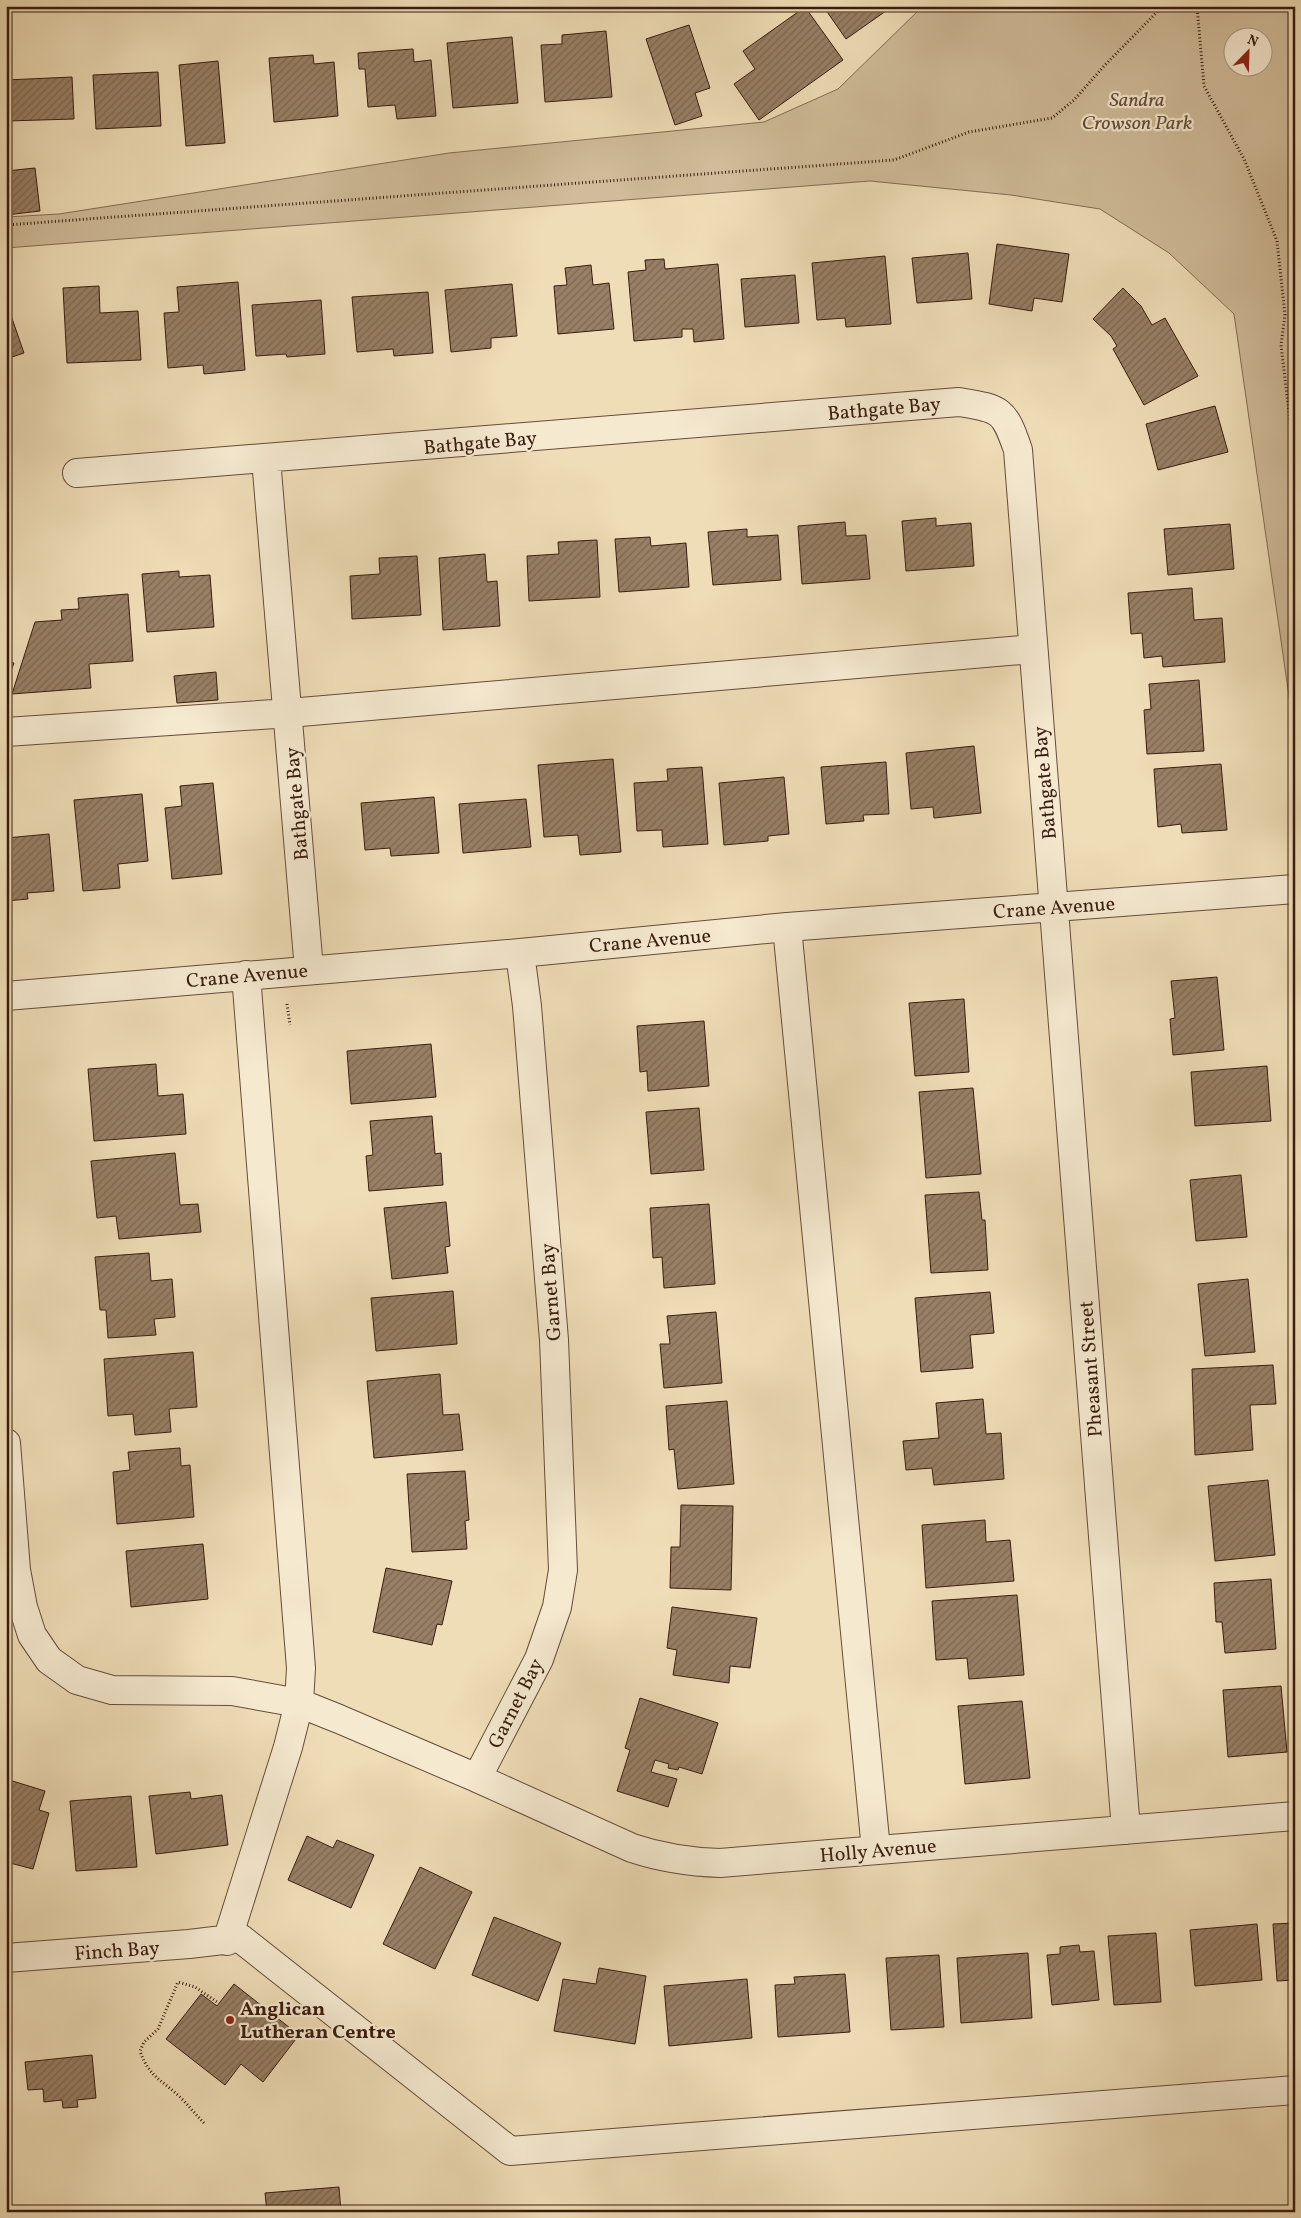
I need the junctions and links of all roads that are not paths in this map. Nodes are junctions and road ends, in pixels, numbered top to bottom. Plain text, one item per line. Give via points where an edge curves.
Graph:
1 (266, 460) junction
2 (77, 474) dead end
3 (1032, 649) junction
4 (289, 713) junction
5 (6, 732) edge
6 (1295, 889) edge
7 (1054, 907) junction
8 (787, 927) junction
9 (520, 953) junction
10 (309, 970) junction
11 (246, 975) junction
12 (6, 996) edge
13 (6, 1442) edge
14 (299, 1703) junction
15 (477, 1778) junction
16 (1295, 1816) edge
17 (1126, 1830) junction
18 (876, 1850) junction
19 (227, 1941) junction
20 (6, 1958) edge
21 (1295, 2090) edge

1 - 2 street, Bathgate Bay
1 - 3 street, Bathgate Bay via 960,402 992,408 1009,424 1018,450
1 - 4 street, Bathgate Bay
3 - 4 street
3 - 7 street, Bathgate Bay
4 - 5 street
4 - 10 street, Bathgate Bay
6 - 7 street, Crane Avenue
7 - 8 street, Crane Avenue
7 - 17 street, Pheasant Street
8 - 9 street, Crane Avenue
8 - 18 street
9 - 10 street, Crane Avenue
9 - 15 street, Garnet Bay via 554,1340 563,1570 557,1607 539,1659
10 - 11 street, Crane Avenue
11 - 12 street, Crane Avenue
11 - 14 street via 300,1668
13 - 14 street via 16,1570 23,1607 32,1635 49,1660 78,1680 112,1690 232,1691
14 - 15 street
14 - 19 street
15 - 18 street, Holly Avenue via 658,1857 686,1862 720,1862
16 - 17 street, Holly Avenue
17 - 18 street, Holly Avenue
19 - 20 street, Finch Bay
19 - 21 street, Finch Bay via 240,1938 510,2152

